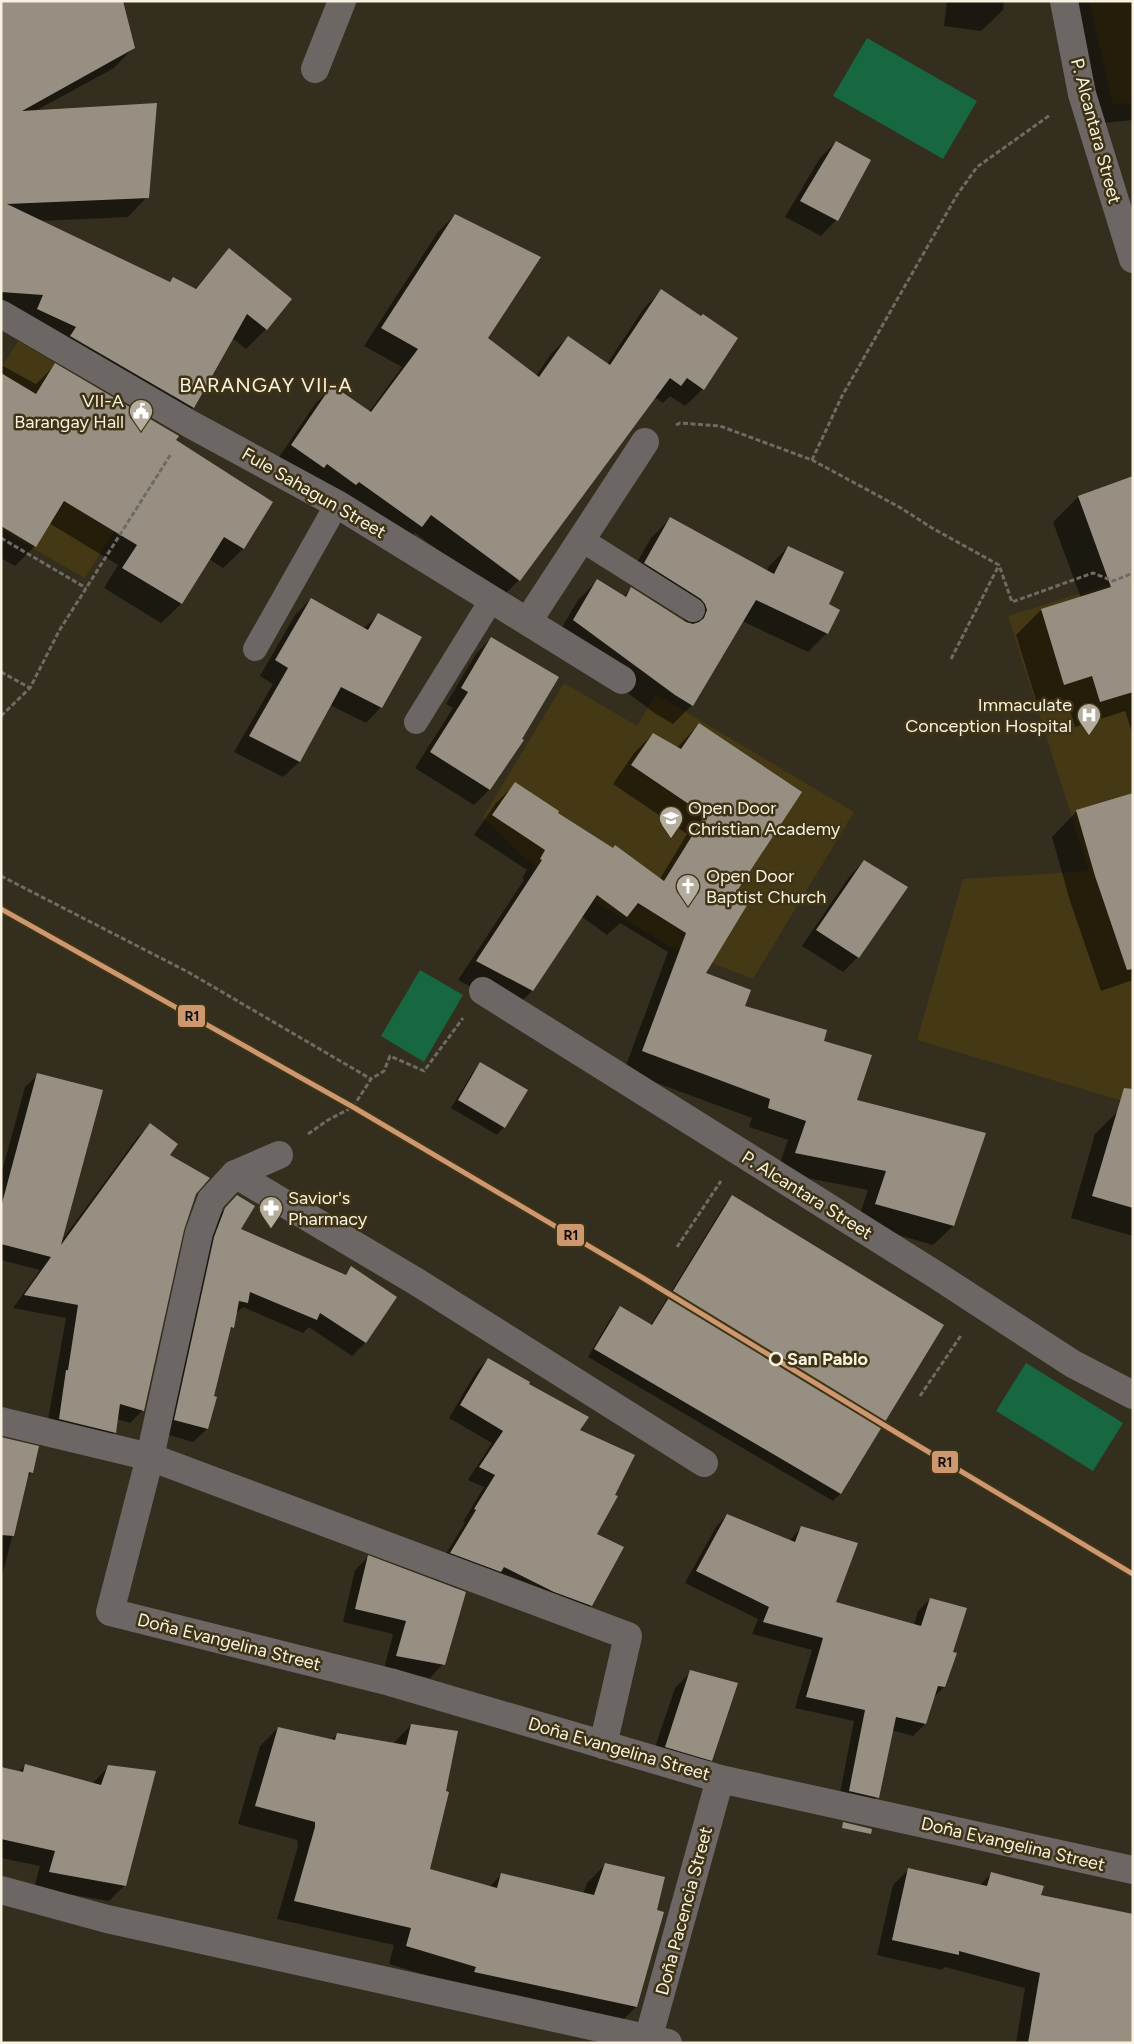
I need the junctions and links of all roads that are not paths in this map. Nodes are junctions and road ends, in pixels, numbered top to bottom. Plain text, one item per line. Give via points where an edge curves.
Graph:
1 (342, 1) edge
2 (1064, 1) edge
3 (314, 69) dead end
4 (1133, 259) edge
5 (1, 314) edge
6 (645, 442) road end
7 (338, 504) junction
8 (582, 540) junction
9 (492, 599) junction
10 (693, 610) dead end
11 (528, 621) junction
12 (255, 649) dead end
13 (622, 680) dead end
14 (416, 722) dead end
15 (483, 991) road end
16 (279, 1155) road end
17 (235, 1174) junction
18 (1133, 1395) edge
19 (1, 1421) edge
20 (150, 1457) junction
21 (704, 1463) dead end
22 (604, 1745) junction
23 (720, 1779) junction
24 (1133, 1870) edge
25 (1, 1890) edge
26 (654, 2042) edge

1 - 3 street
2 - 4 street, P. Alcantara Street via 1082,94
5 - 7 street, Fule Sahagun Street via 190,424
6 - 8 street
7 - 9 street, Fule Sahagun Street
7 - 12 lane
8 - 10 lane
8 - 11 street
9 - 11 street, Fule Sahagun Street
9 - 14 lane
11 - 13 street, Fule Sahagun Street
15 - 18 street, P. Alcantara Street via 1073,1364
16 - 17 street
17 - 20 street via 211,1200 199,1233
17 - 21 street via 418,1282
19 - 20 street
20 - 22 street via 628,1636
20 - 22 street, Doña Evangelina Street via 110,1612 390,1682
22 - 23 street, Doña Evangelina Street
23 - 24 street, Doña Evangelina Street
23 - 26 street, Doña Pacencia Street
25 - 26 street via 107,1919

